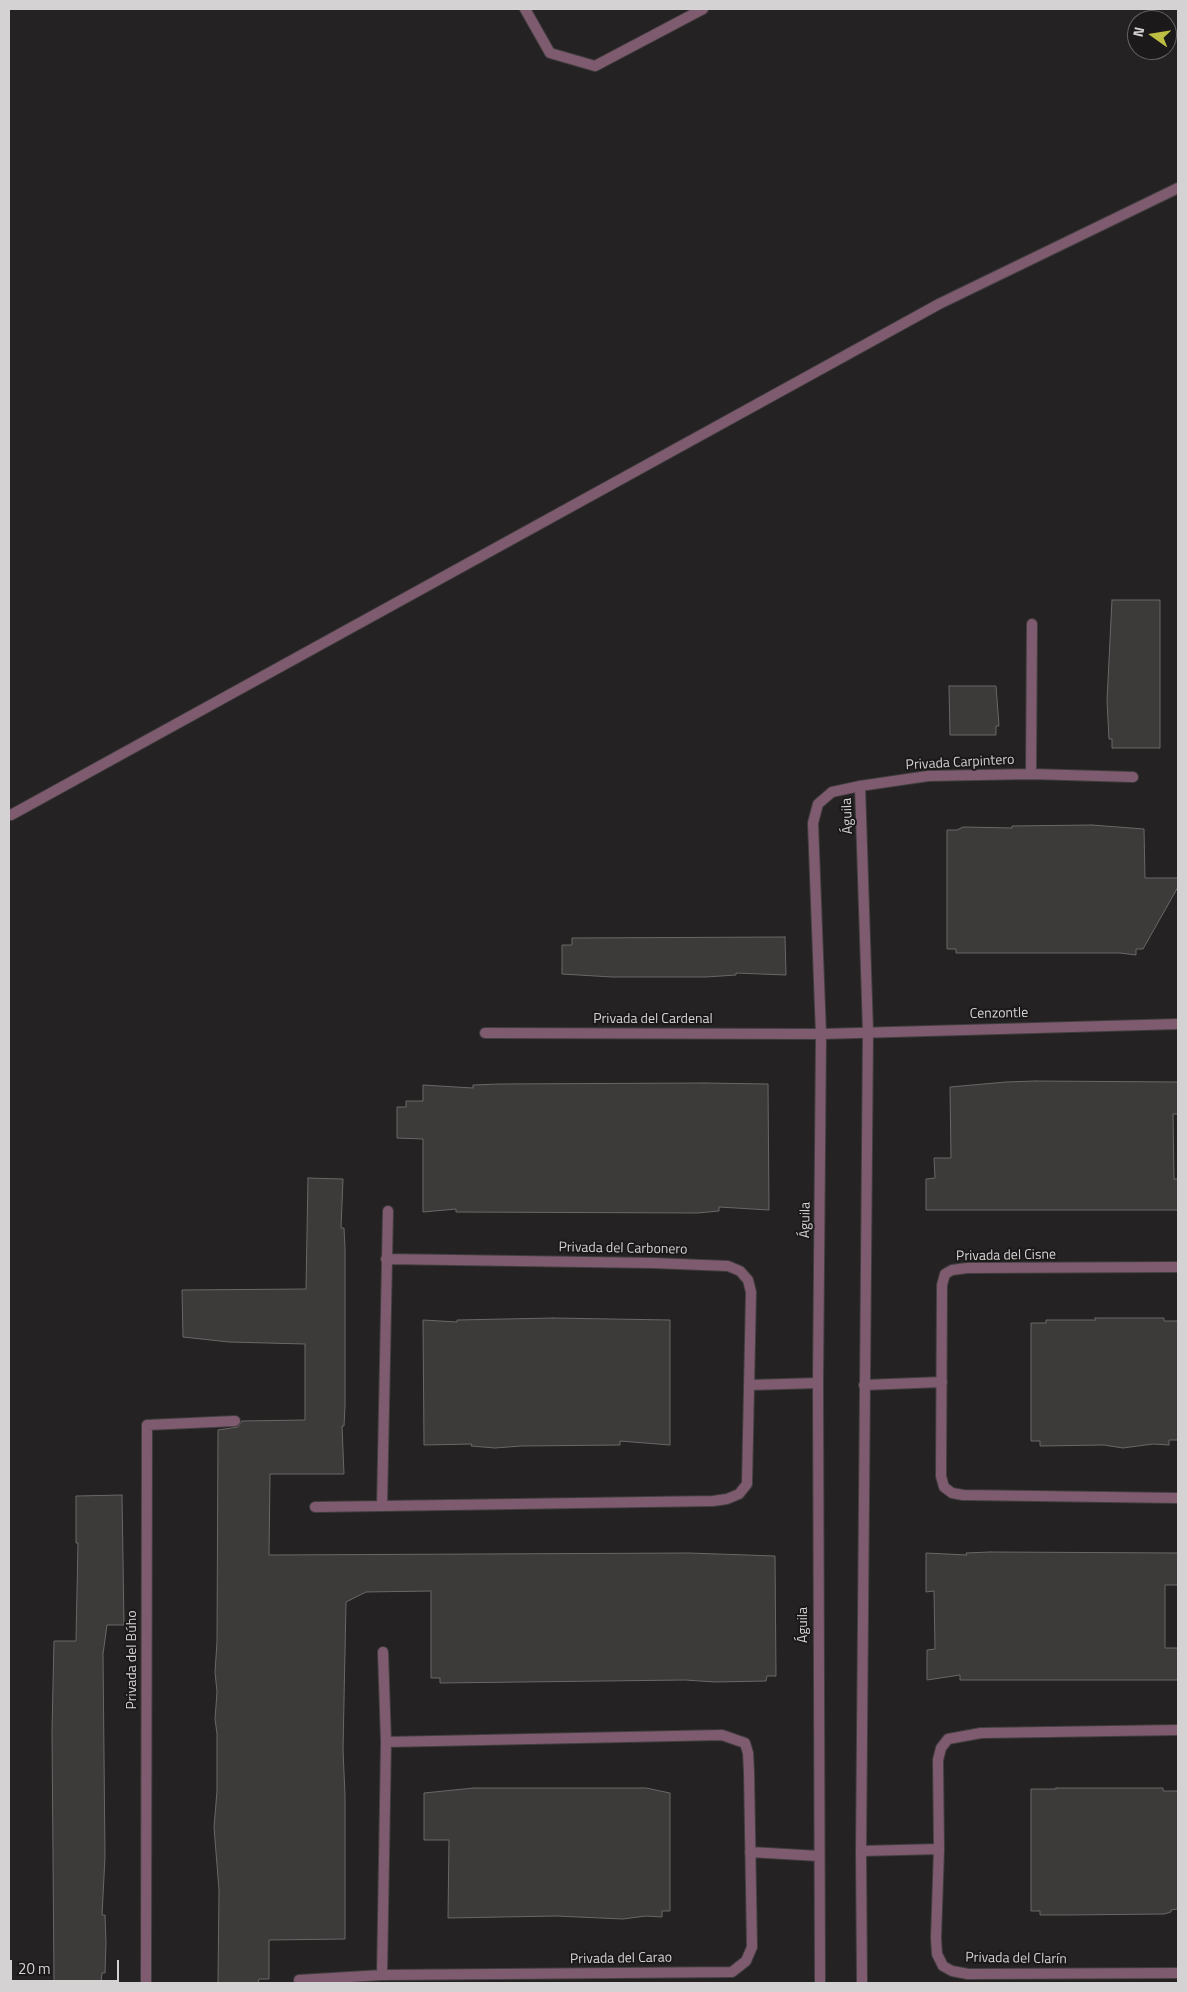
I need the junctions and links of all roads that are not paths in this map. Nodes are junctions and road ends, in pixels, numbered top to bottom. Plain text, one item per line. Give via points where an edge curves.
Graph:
1 (524, 9) edge
2 (703, 9) edge
3 (1178, 188) edge
4 (1032, 624) dead end
5 (1030, 774) junction
6 (1133, 777) dead end
7 (860, 786) junction
8 (11, 815) dead end
9 (1178, 1024) edge
10 (868, 1031) junction
11 (485, 1034) dead end
12 (821, 1034) junction
13 (388, 1211) dead end
14 (386, 1259) junction
15 (1178, 1267) edge
16 (942, 1382) junction
17 (818, 1383) junction
18 (750, 1385) junction
19 (864, 1385) junction
20 (235, 1421) dead end
21 (1178, 1498) edge
22 (382, 1506) junction
23 (315, 1507) dead end
24 (383, 1652) dead end
25 (1178, 1730) edge
26 (386, 1742) junction
27 (939, 1849) junction
28 (861, 1851) junction
29 (750, 1852) junction
30 (819, 1856) junction
31 (1178, 1973) edge
32 (382, 1975) junction
33 (299, 1980) dead end
34 (146, 1983) edge
35 (820, 1983) edge
36 (862, 1983) edge

1 - 2 street via 550,53 595,66
3 - 8 street via 939,304
4 - 5 street, Privada Carpintero
5 - 6 street, Privada Carpintero
5 - 7 street, Privada Carpintero via 928,776
7 - 10 street, Águila
7 - 12 street, Águila via 832,792 818,804 813,823
9 - 10 street, Cenzontle
10 - 12 street, Cenzontle
10 - 19 street, Águila
11 - 12 street, Privada del Cardenal
12 - 17 street, Águila
13 - 14 street
14 - 18 street, Privada del Carbonero via 728,1266 740,1271 748,1280 751,1292
14 - 22 street
15 - 16 street, Privada del Cisne via 952,1270 945,1274 942,1285
16 - 19 street
16 - 21 street, Privada del Cisne via 941,1476 944,1487 952,1493 983,1497
17 - 18 street
17 - 30 street, Águila
18 - 22 street, Privada del Carbonero via 747,1484 738,1494 727,1499 681,1503
19 - 28 street, Águila
20 - 34 street, Privada del Búho via 147,1425
22 - 23 street, Privada del Carbonero
24 - 26 street
25 - 27 street, Privada del Clarín via 981,1733 948,1739 938,1760
26 - 29 street, Privada del Carao via 722,1735 735,1738 744,1743 748,1754
26 - 32 street
27 - 28 street
27 - 31 street, Privada del Clarín via 937,1954 943,1966 952,1971 968,1974
28 - 36 street, Águila
29 - 30 street
29 - 32 street, Privada del Carao via 752,1946 746,1961 732,1972
30 - 35 street, Águila
32 - 33 street, Privada del Carao

